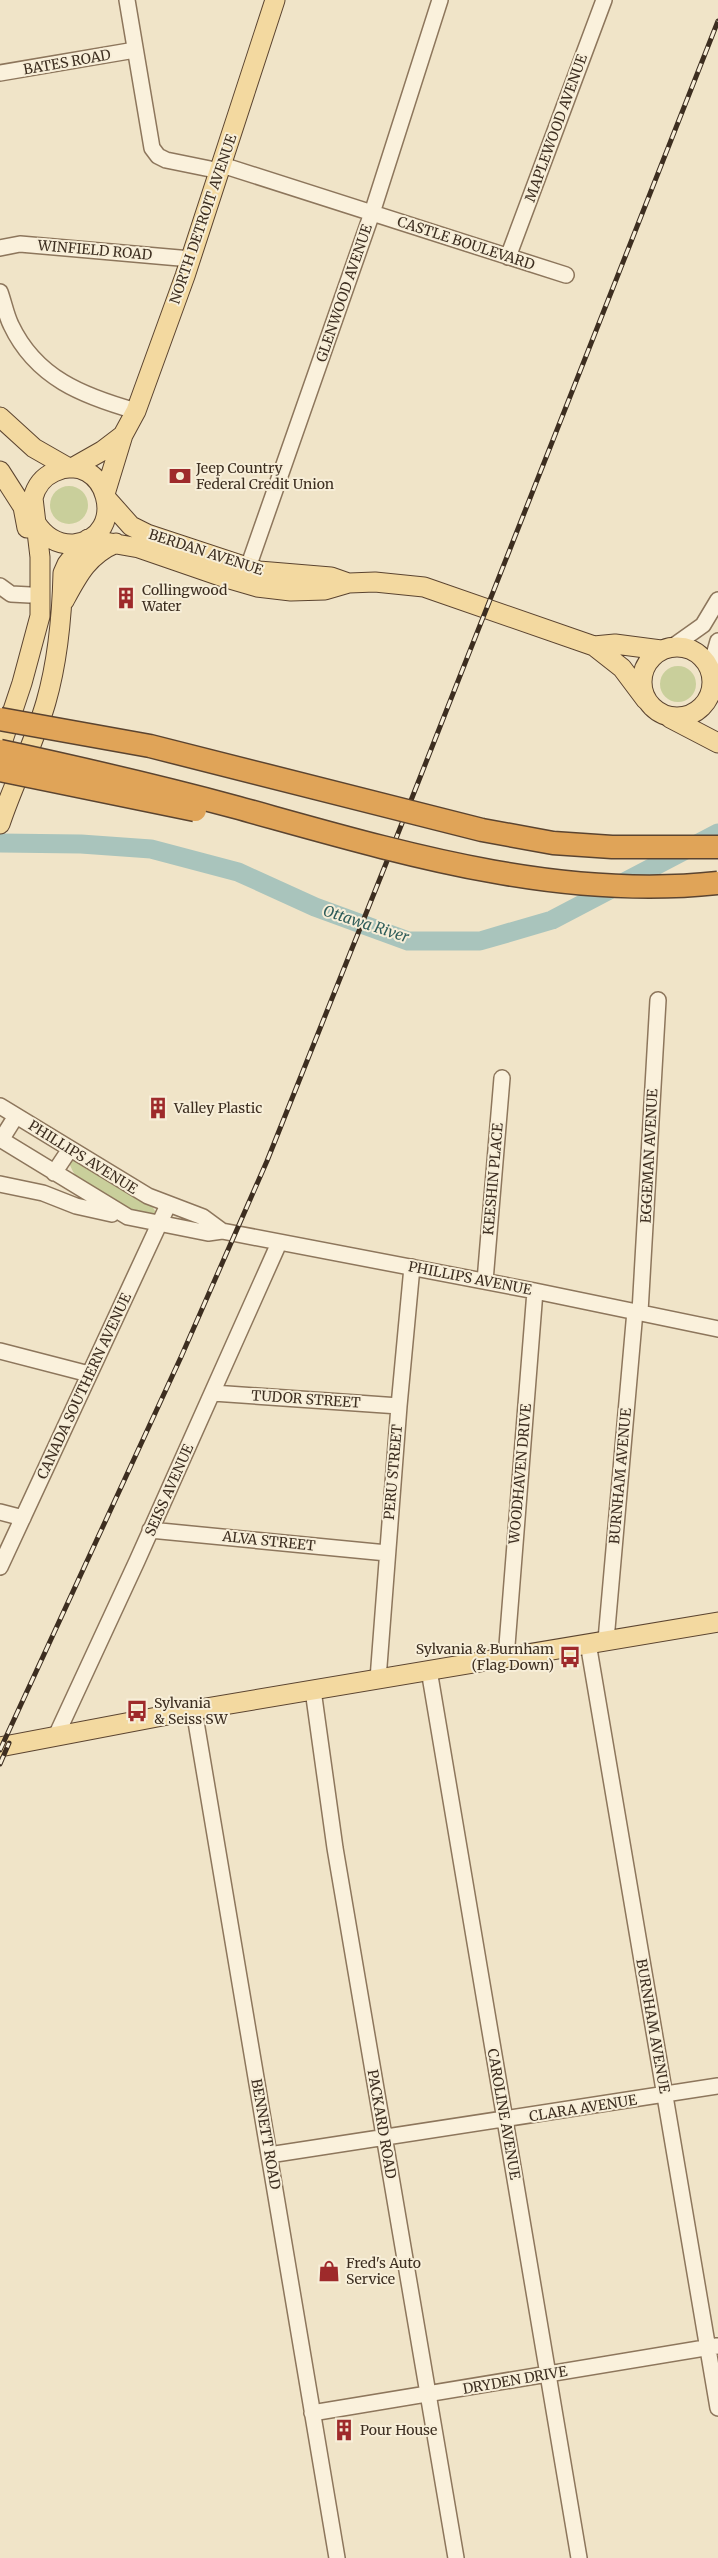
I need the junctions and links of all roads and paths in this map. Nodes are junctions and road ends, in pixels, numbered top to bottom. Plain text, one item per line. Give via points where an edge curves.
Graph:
1 (126, 0) edge
2 (275, 0) edge
3 (440, 0) edge
4 (604, 0) edge
5 (135, 50) junction
6 (0, 73) edge
7 (221, 168) junction
8 (372, 213) junction
9 (0, 248) edge
10 (508, 257) junction
11 (191, 259) junction
12 (566, 275) dead end
13 (0, 292) edge
14 (136, 411) junction
15 (0, 417) edge
16 (123, 435) junction
17 (0, 460) edge
18 (70, 468) junction
19 (0, 471) edge
20 (106, 496) junction
21 (33, 498) junction
22 (36, 523) junction
23 (86, 540) junction
24 (116, 543) junction
25 (245, 576) junction
26 (0, 586) edge
27 (30, 595) junction
28 (718, 600) edge
29 (62, 604) junction
30 (33, 639) junction
31 (718, 641) edge
32 (594, 646) junction
33 (666, 648) junction
34 (711, 675) junction
35 (646, 700) junction
36 (0, 703) edge
37 (718, 704) edge
38 (664, 715) junction
39 (0, 719) edge
40 (718, 743) edge
41 (150, 746) junction
42 (0, 750) edge
43 (0, 770) edge
44 (3, 816) edge
45 (343, 836) junction
46 (718, 847) edge
47 (718, 882) edge
48 (658, 1000) dead end
49 (502, 1078) dead end
50 (0, 1106) edge
51 (16, 1116) junction
52 (0, 1140) edge
53 (70, 1149) junction
54 (54, 1173) junction
55 (0, 1184) edge
56 (168, 1205) junction
57 (128, 1217) junction
58 (159, 1224) junction
59 (222, 1230) junction
60 (279, 1243) junction
61 (412, 1266) junction
62 (485, 1281) junction
63 (535, 1291) junction
64 (638, 1312) junction
65 (718, 1329) edge
66 (0, 1351) edge
67 (89, 1374) junction
68 (213, 1392) junction
69 (399, 1406) junction
70 (0, 1512) edge
71 (23, 1518) junction
72 (150, 1530) junction
73 (387, 1553) junction
74 (0, 1566) edge
75 (718, 1622) edge
76 (597, 1642) junction
77 (506, 1658) junction
78 (429, 1670) junction
79 (378, 1678) junction
80 (313, 1690) junction
81 (194, 1710) junction
82 (56, 1736) junction
83 (0, 1747) edge
84 (718, 2086) edge
85 (664, 2095) junction
86 (505, 2120) junction
87 (385, 2138) junction
88 (270, 2156) junction
89 (713, 2347) edge
90 (548, 2375) junction
91 (428, 2395) junction
92 (718, 2408) edge
93 (312, 2412) junction
94 (337, 2558) edge
95 (456, 2558) edge
96 (579, 2558) edge

1 - 5 street, CASTLE BOULEVARD
2 - 7 main road, NORTH DETROIT AVENUE
3 - 8 street, GLENWOOD AVENUE
4 - 10 street, MAPLEWOOD AVENUE
5 - 6 street, BATES ROAD
5 - 7 street, CASTLE BOULEVARD via 150,143 155,152 166,160
7 - 8 street, CASTLE BOULEVARD
7 - 11 main road, NORTH DETROIT AVENUE
8 - 10 street, CASTLE BOULEVARD
8 - 25 street, GLENWOOD AVENUE
9 - 11 street, WINFIELD ROAD via 20,244
10 - 12 street, CASTLE BOULEVARD
11 - 14 main road, NORTH DETROIT AVENUE
13 - 14 street via 10,323 24,347 59,382 86,395
14 - 16 main road, NORTH DETROIT AVENUE
15 - 18 main road via 34,448
16 - 18 main road, NORTH DETROIT AVENUE
16 - 20 main road, NORTH DETROIT AVENUE
17 - 21 main road via 25,484
18 - 20 main road via 94,476
18 - 21 main road via 49,474 41,481
19 - 27 main road via 24,507
20 - 23 main road via 104,523
20 - 25 main road, BERDAN AVENUE via 126,521 139,530
21 - 22 main road
22 - 23 main road via 56,542 76,544
22 - 30 main road via 42,598
23 - 24 main road, BERDAN AVENUE
23 - 29 main road via 63,573
24 - 25 main road, BERDAN AVENUE
24 - 29 main road via 92,557
25 - 32 main road, BERDAN AVENUE via 304,591 325,590 349,583 389,582 424,587
26 - 27 street via 11,594
27 - 30 main road
28 - 33 street via 703,625
29 - 44 main road via 46,703
30 - 42 main road
31 - 34 street
32 - 33 main road, BERDAN AVENUE via 615,644
32 - 35 main road, BERDAN AVENUE via 622,668
33 - 34 main road via 684,647 695,651 704,659
33 - 35 main road via 651,657 644,666 641,678
34 - 37 main road
34 - 38 main road via 711,692 697,711 675,718
35 - 38 main road
36 - 41 highway, bridge
38 - 40 main road
39 - 41 highway, bridge
41 - 46 highway, bridge via 482,830 553,843 612,847
42 - 45 highway, bridge via 152,784
43 - 45 highway, bridge via 152,802
45 - 47 highway, bridge via 474,867 557,881 632,887
48 - 64 street, EGGEMAN AVENUE
49 - 62 street, KEESHIN PLACE
50 - 51 street, PHILLIPS AVENUE
51 - 52 street
51 - 53 street, PHILLIPS AVENUE
52 - 54 street, PHILLIPS AVENUE
53 - 54 street
53 - 56 street, PHILLIPS AVENUE
54 - 57 street, PHILLIPS AVENUE
55 - 57 street, PHILLIPS AVENUE
56 - 58 street, CANADA SOUTHERN AVENUE
56 - 59 street, PHILLIPS AVENUE via 203,1217
57 - 58 street, PHILLIPS AVENUE
58 - 59 street, PHILLIPS AVENUE via 208,1232
58 - 67 street, CANADA SOUTHERN AVENUE
59 - 60 street, PHILLIPS AVENUE
60 - 61 street, PHILLIPS AVENUE
60 - 68 street, SEISS AVENUE
61 - 62 street, PHILLIPS AVENUE
61 - 69 street, PERU STREET
62 - 63 street, PHILLIPS AVENUE
63 - 64 street, PHILLIPS AVENUE
63 - 77 street, WOODHAVEN DRIVE
64 - 65 street, PHILLIPS AVENUE
64 - 76 street, BURNHAM AVENUE
66 - 67 street
67 - 71 street, CANADA SOUTHERN AVENUE
68 - 69 street, TUDOR STREET
68 - 72 street, SEISS AVENUE
69 - 73 street, PERU STREET
70 - 71 street
71 - 74 street, CANADA SOUTHERN AVENUE
72 - 73 street, ALVA STREET
72 - 82 street, SEISS AVENUE
73 - 79 street, PERU STREET
75 - 76 main road
76 - 77 main road
76 - 85 street, BURNHAM AVENUE
77 - 78 main road
78 - 79 main road
78 - 86 street, CAROLINE AVENUE
79 - 80 main road
80 - 81 main road
80 - 87 street, PACKARD ROAD via 335,1848
81 - 82 main road
81 - 88 street, BENNETT ROAD
82 - 83 main road
84 - 85 street, CLARA AVENUE
85 - 86 street, CLARA AVENUE
85 - 89 street, BURNHAM AVENUE
86 - 87 street, CLARA AVENUE via 488,2120
86 - 90 street, CAROLINE AVENUE
87 - 88 street, CLARA AVENUE
87 - 91 street, PACKARD ROAD
88 - 93 street, BENNETT ROAD
89 - 90 street, DRYDEN DRIVE
89 - 92 street, BURNHAM AVENUE
90 - 91 street, DRYDEN DRIVE
90 - 96 street, CAROLINE AVENUE
91 - 93 street, DRYDEN DRIVE
91 - 95 street, PACKARD ROAD
93 - 94 street, BENNETT ROAD

